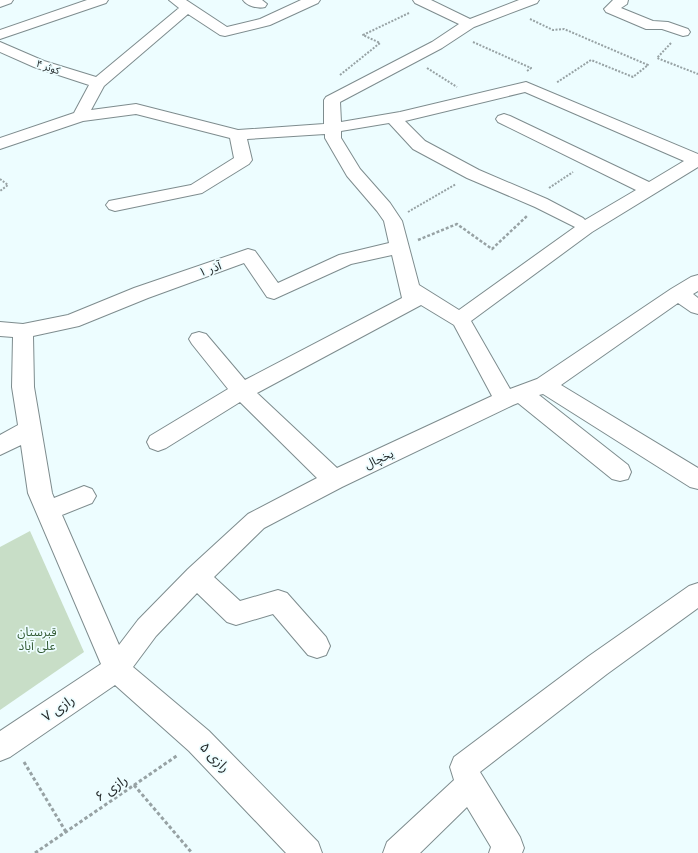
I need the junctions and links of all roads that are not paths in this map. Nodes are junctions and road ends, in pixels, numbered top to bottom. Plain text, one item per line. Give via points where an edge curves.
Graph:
1 (6, 0) edge
2 (69, 0) edge
3 (101, 0) edge
4 (313, 0) edge
5 (532, 0) edge
6 (620, 0) edge
7 (424, 2) edge
8 (0, 3) edge
9 (182, 4) edge
10 (0, 24) edge
11 (469, 24) junction
12 (683, 32) road end
13 (0, 35) edge
14 (0, 46) edge
15 (98, 83) junction
16 (80, 116) junction
17 (392, 117) junction
18 (504, 119) dead end
19 (333, 128) junction
20 (238, 135) junction
21 (0, 144) edge
22 (698, 160) edge
23 (649, 189) junction
24 (115, 205) dead end
25 (577, 222) dead end
26 (399, 247) junction
27 (698, 282) edge
28 (410, 289) junction
29 (678, 294) junction
30 (698, 307) edge
31 (460, 319) junction
32 (0, 329) edge
33 (23, 331) junction
34 (199, 340) dead end
35 (544, 385) junction
36 (242, 391) junction
37 (513, 396) junction
38 (30, 429) junction
39 (158, 442) dead end
40 (0, 446) edge
41 (620, 472) dead end
42 (334, 480) junction
43 (698, 480) edge
44 (84, 496) dead end
45 (47, 511) junction
46 (197, 577) junction
47 (698, 594) edge
48 (317, 646) dead end
49 (116, 669) junction
50 (5, 743) edge
51 (470, 786) junction
52 (509, 851) edge
53 (307, 853) edge
54 (398, 853) edge

1 - 8 street
2 - 10 street
3 - 13 street
4 - 9 street via 265,22 225,32
5 - 11 street
6 - 12 street via 622,1 611,9 651,26 663,25
7 - 11 street
9 - 15 street
11 - 19 street via 437,45 332,100
14 - 15 street, کوثر ۴ via 39,64
15 - 16 street
16 - 20 street via 136,109
16 - 21 street
17 - 19 street
17 - 22 street via 533,90
17 - 25 street via 419,145
18 - 23 street
19 - 20 street
19 - 26 street via 333,138 353,172 388,214
20 - 24 street via 243,160 196,189
22 - 23 street
23 - 31 street via 586,228
26 - 28 street
26 - 33 street, آذر ۱ via 346,259 274,292 248,255 72,321
27 - 29 street, یخچال
28 - 31 street
28 - 36 street via 413,301
29 - 30 street
29 - 35 street, یخچال
31 - 37 street
32 - 33 street, آذر ۱
33 - 38 street via 23,387
34 - 36 street
35 - 37 street, یخچال
35 - 43 street
36 - 39 street
36 - 42 street
37 - 41 street
37 - 42 street, یخچال
38 - 40 street
38 - 45 street via 40,493
42 - 46 street, یخچال via 256,521
44 - 45 street
45 - 49 street
46 - 48 street via 236,614 278,600
46 - 49 street, یخچال via 147,628
47 - 51 street via 598,665 464,767
49 - 50 street, رازی ۷
49 - 53 street, رازی ۵ via 199,741
51 - 52 street
51 - 54 street

